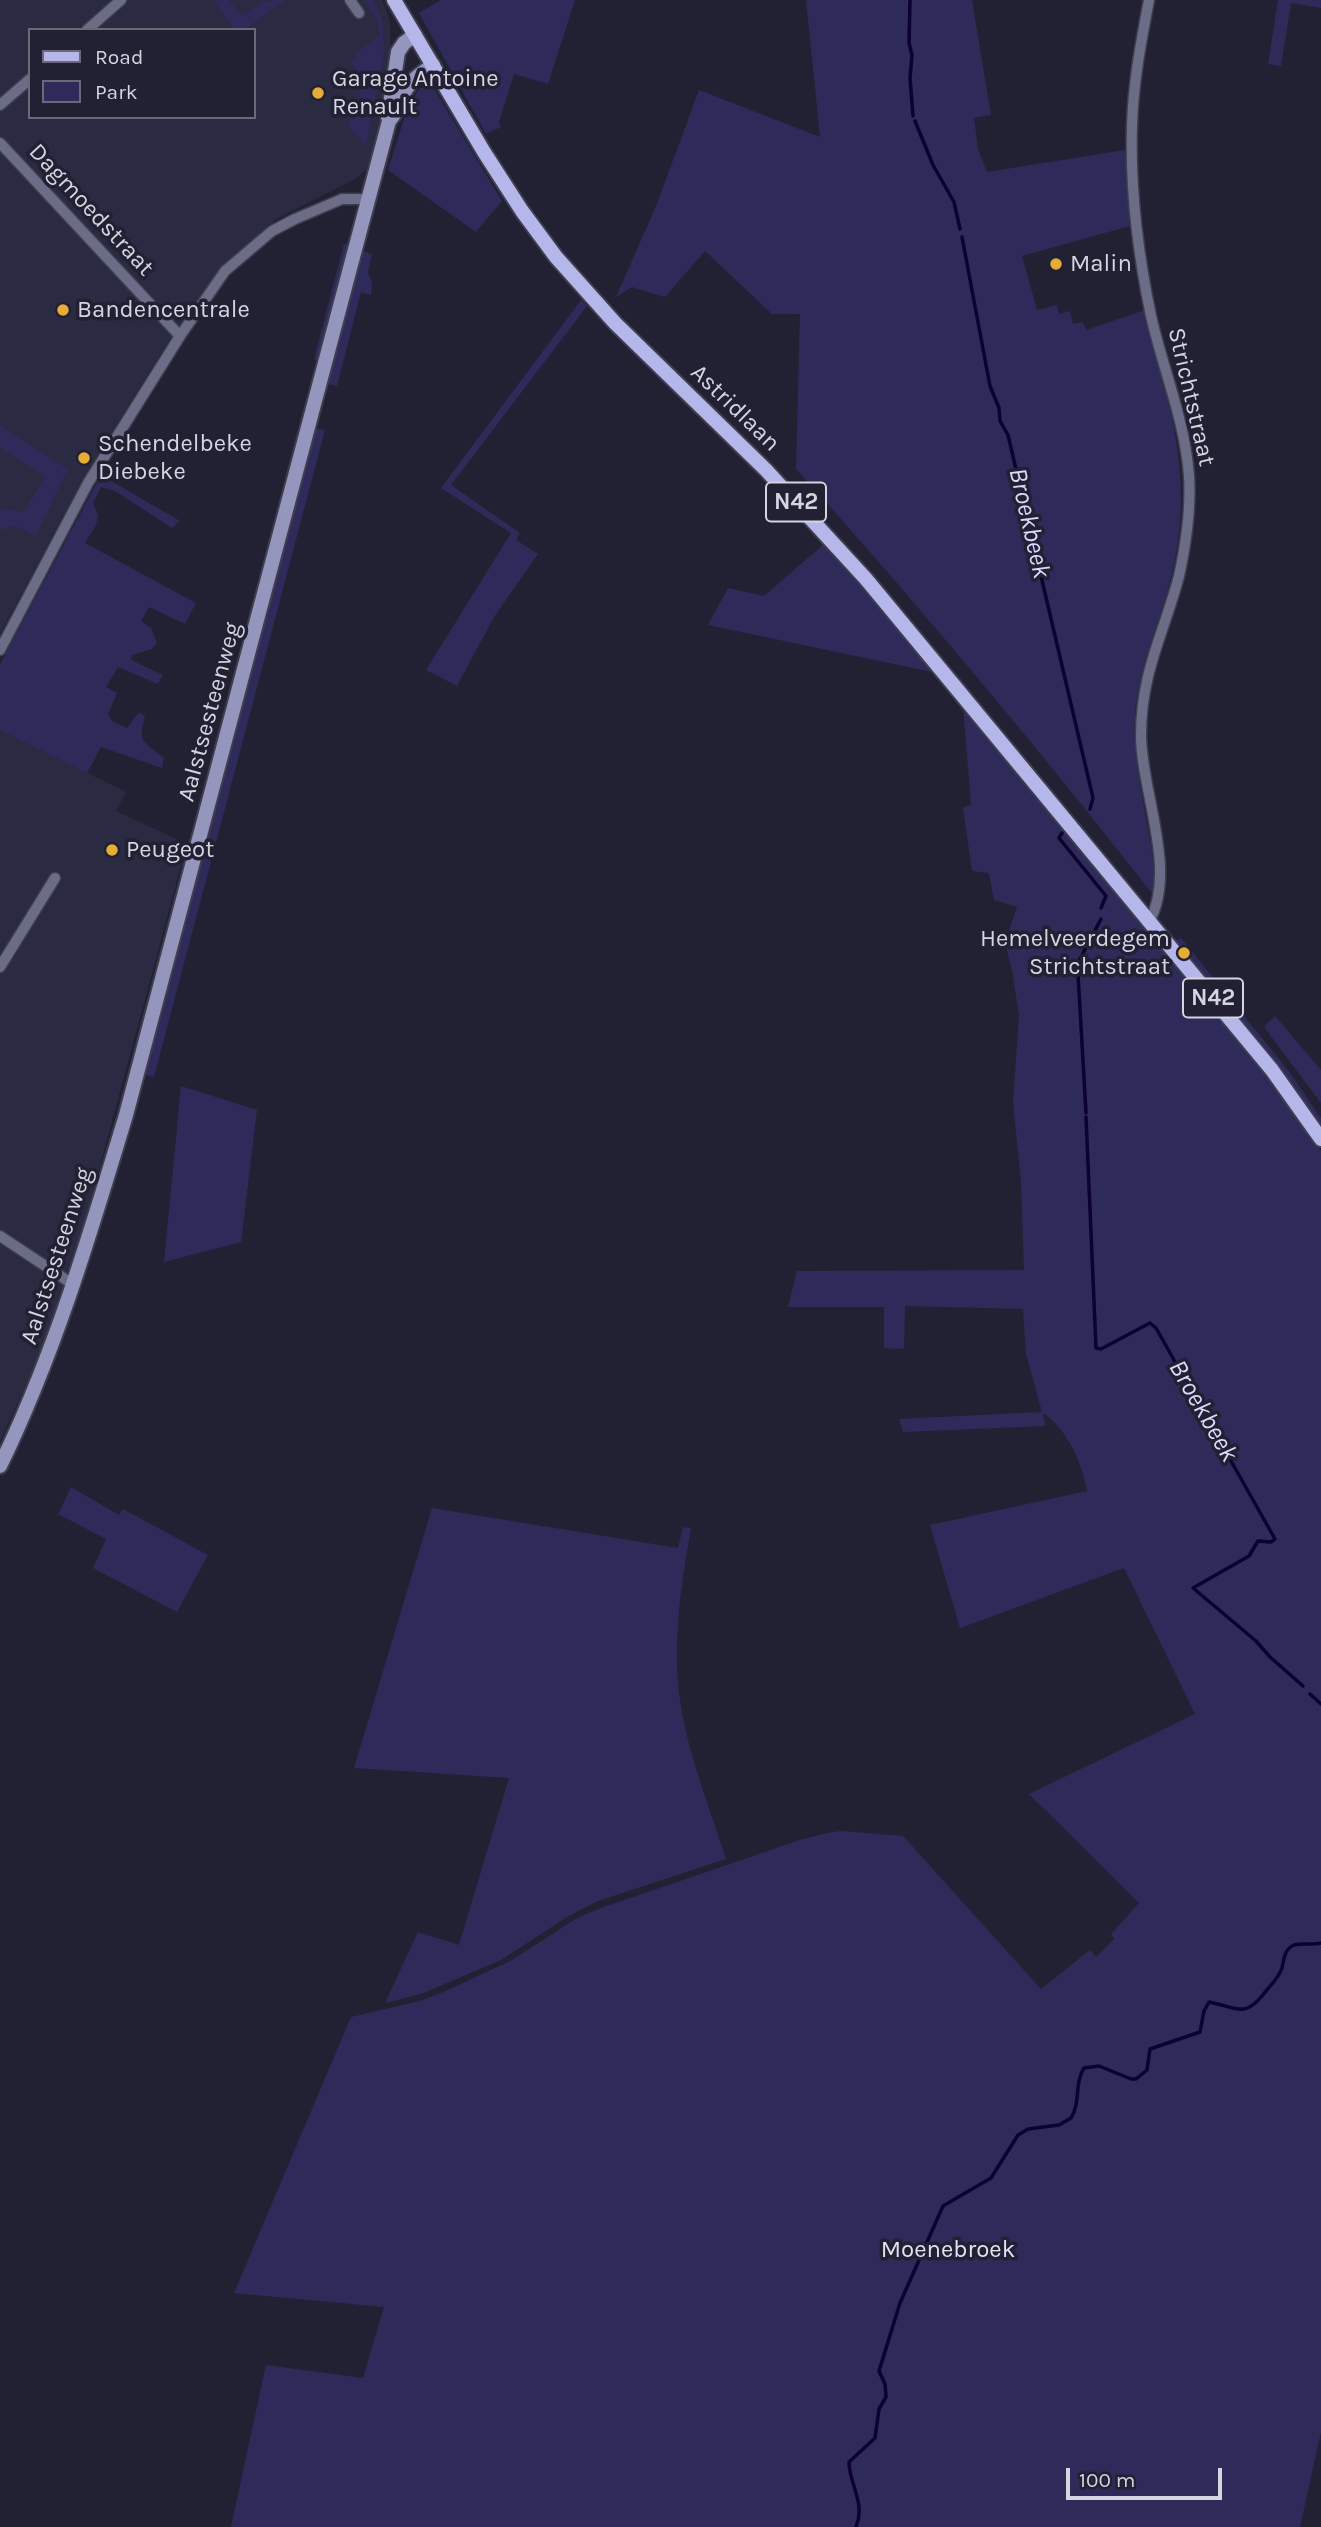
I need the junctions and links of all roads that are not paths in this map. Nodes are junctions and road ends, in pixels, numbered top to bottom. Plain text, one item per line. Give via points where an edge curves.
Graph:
1 (121, 0) edge
2 (350, 0) edge
3 (394, 0) edge
4 (1149, 0) edge
5 (359, 13) dead end
6 (89, 28) edge
7 (415, 35) junction
8 (433, 65) junction
9 (28, 81) edge
10 (0, 105) edge
11 (389, 121) junction
12 (0, 143) edge
13 (369, 199) junction
14 (180, 335) junction
15 (0, 650) edge
16 (55, 878) dead end
17 (1149, 922) junction
18 (0, 967) edge
19 (1321, 1139) edge
20 (0, 1236) edge
21 (74, 1285) junction
22 (0, 1466) edge

1 - 6 street
2 - 5 street
3 - 7 main road, Astridlaan / N42
4 - 17 street, Strichtstraat via 1132,127 1136,228 1151,315 1185,446 1189,483 1179,575 1153,652 1143,704 1143,766 1159,862 1157,904
7 - 8 main road, Astridlaan / N42
7 - 11 main road, Aalstsesteenweg via 398,52
8 - 11 main road, Aalstsesteenweg via 413,79
8 - 17 main road, Astridlaan / N42 via 484,152 556,257 615,323 766,470 866,579
9 - 10 street
11 - 13 main road, Aalstsesteenweg
12 - 14 street, Dagmoedstraat
13 - 14 street via 342,199 272,230 225,271
13 - 21 main road, Aalstsesteenweg via 126,1115
14 - 15 street via 88,483
16 - 18 street
17 - 19 main road, N42 via 1272,1070
20 - 21 street
21 - 22 main road, Aalstsesteenweg

